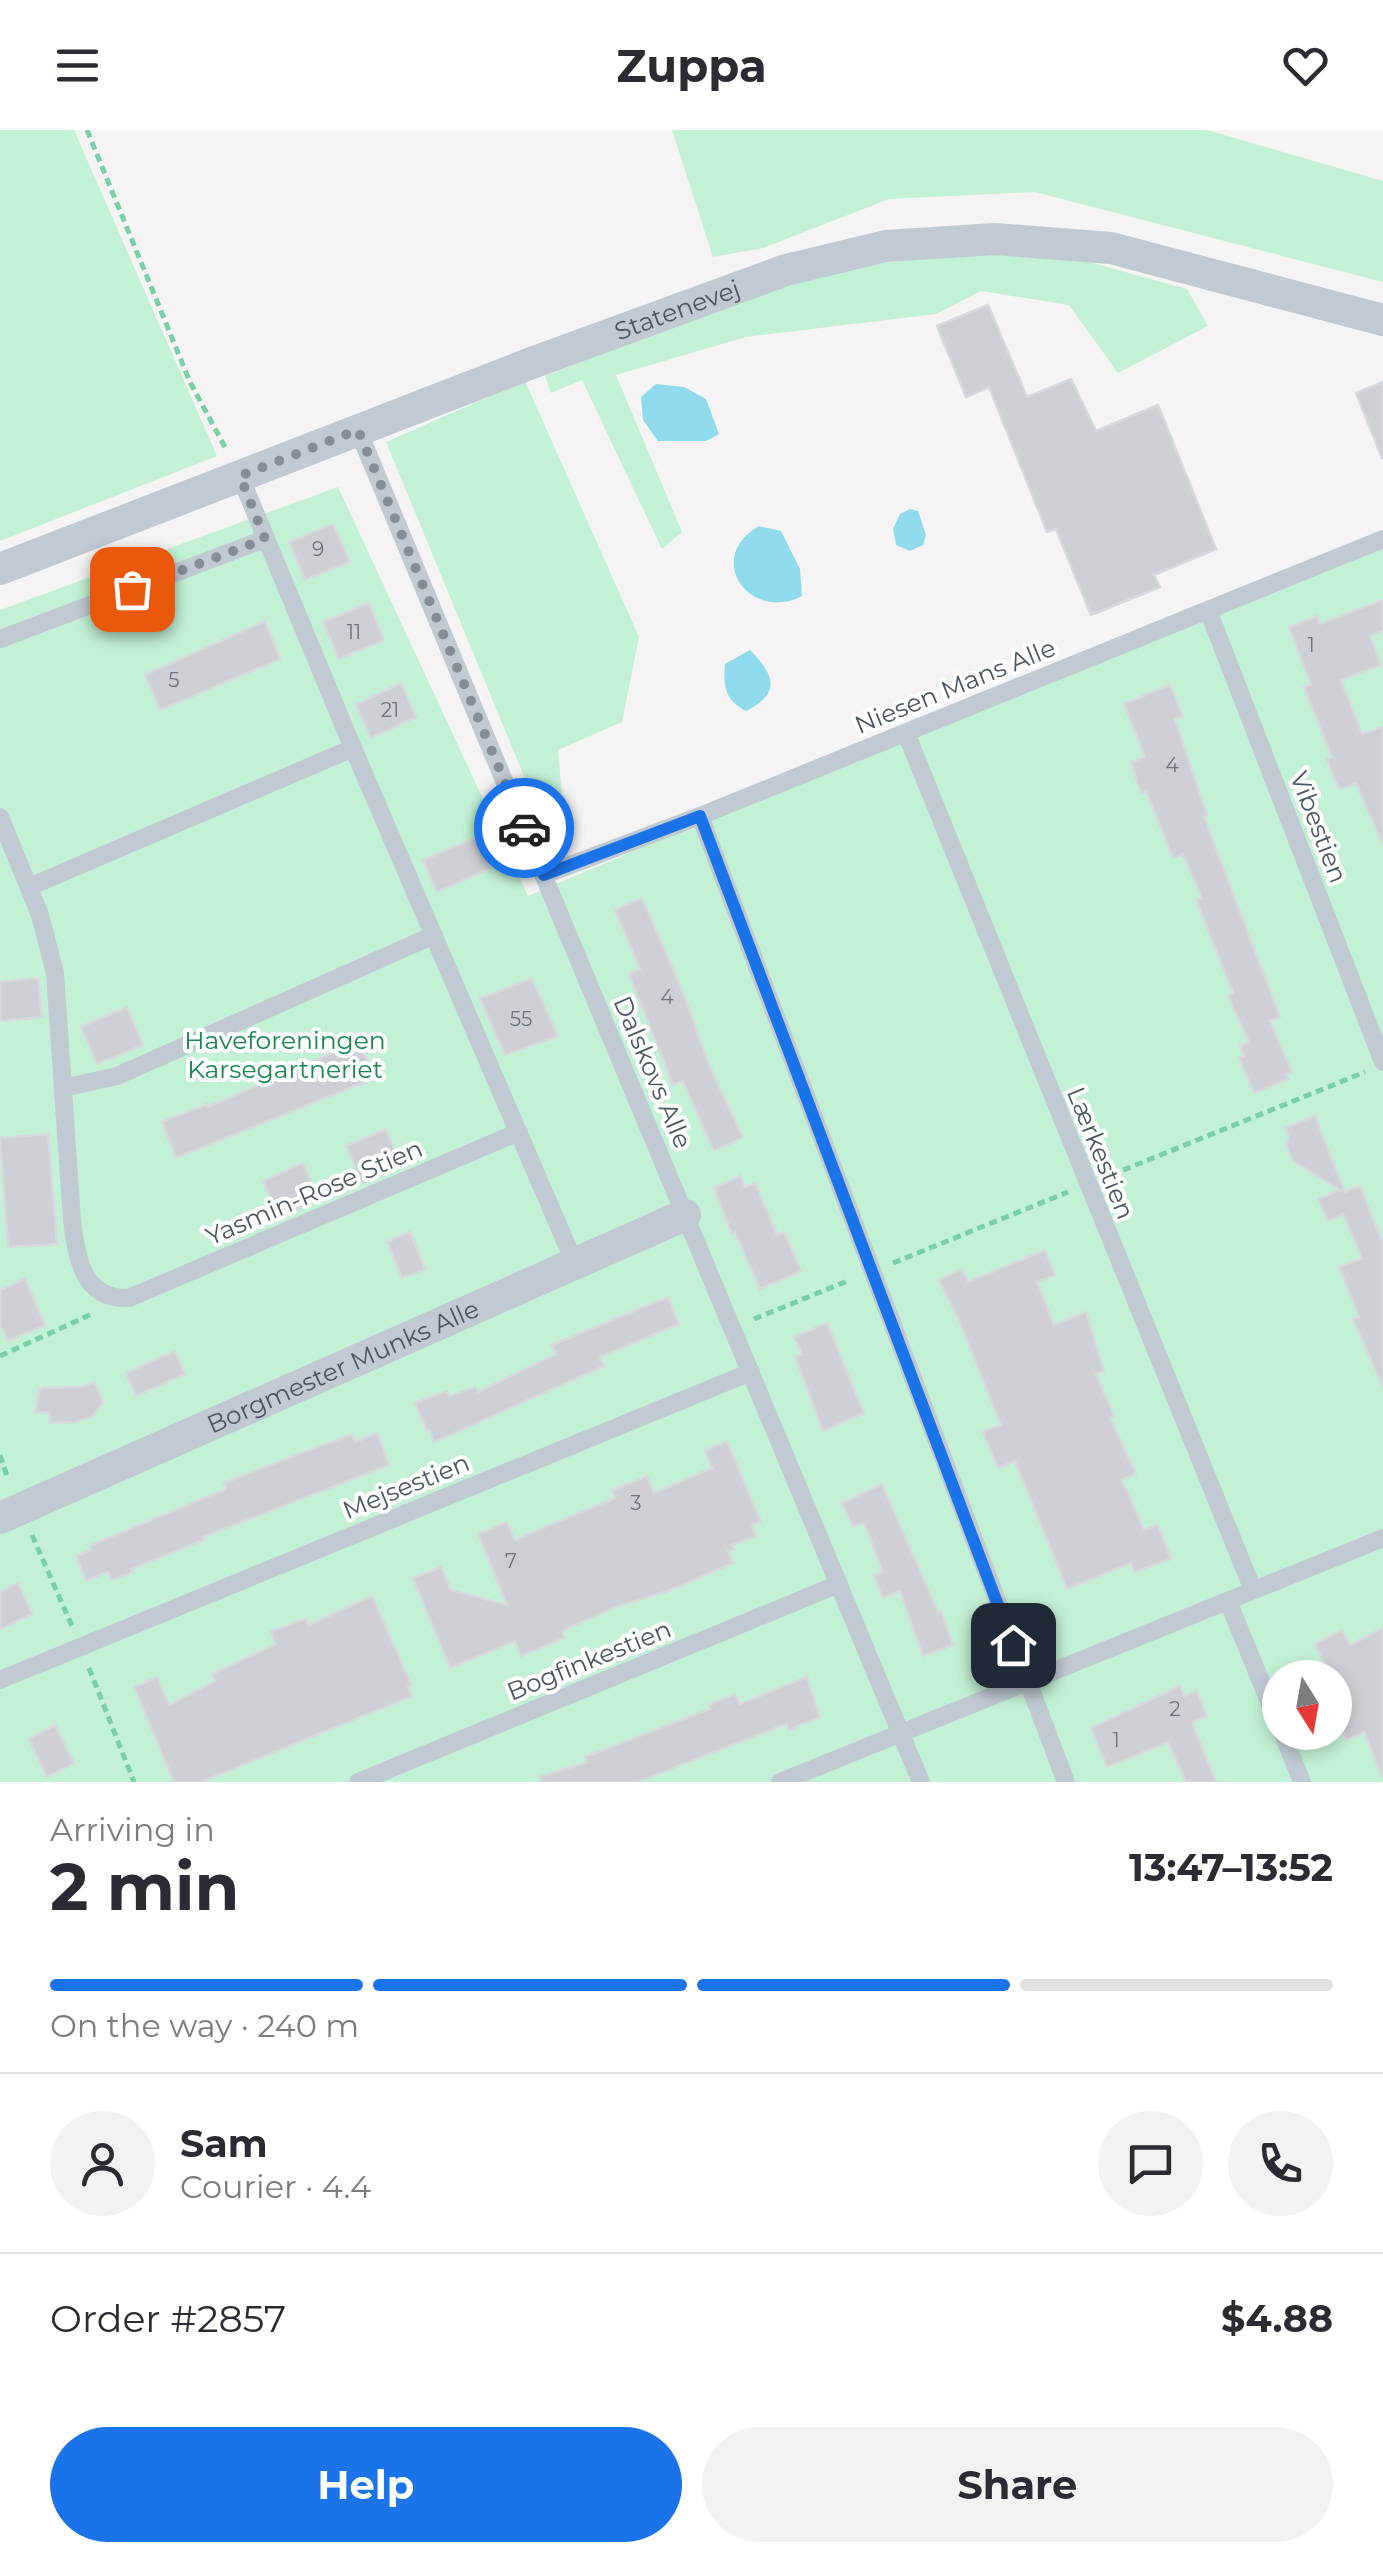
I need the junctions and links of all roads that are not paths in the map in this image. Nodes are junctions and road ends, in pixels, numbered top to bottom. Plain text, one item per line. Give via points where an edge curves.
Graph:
1 (1383, 320) edge
2 (358, 430) junction
3 (240, 476) junction
4 (265, 539) junction
5 (1383, 539) edge
6 (0, 569) edge
7 (1208, 610) junction
8 (0, 638) edge
9 (906, 733) junction
10 (353, 748) junction
11 (700, 816) junction
12 (0, 817) edge
13 (544, 875) junction
14 (29, 887) junction
15 (434, 935) junction
16 (1383, 1062) edge
17 (63, 1088) junction
18 (519, 1132) junction
19 (686, 1215) junction
20 (575, 1264) junction
21 (751, 1372) junction
22 (0, 1518) edge
23 (1383, 1538) edge
24 (839, 1584) junction
25 (1253, 1590) junction
26 (1228, 1601) junction
27 (0, 1680) edge
28 (1027, 1682) junction
29 (1262, 1684) edge
30 (902, 1733) junction
31 (1289, 1750) edge
32 (358, 1782) edge
33 (780, 1782) edge
34 (921, 1782) edge
35 (1066, 1782) edge
36 (1302, 1782) edge

1 - 2 street, Statenevej via 1110,248 994,238 886,246 786,270
2 - 3 street, Statenevej
2 - 13 lane, Dalskovs Alle
3 - 4 lane
3 - 6 street, Statenevej
4 - 8 lane
4 - 10 lane
5 - 7 lane, Niesen Mans Alle
7 - 9 lane, Niesen Mans Alle
7 - 16 lane, Vibestien
9 - 11 lane, Niesen Mans Alle
9 - 25 lane, Lærkestien
10 - 14 lane
10 - 15 lane
11 - 13 lane, Niesen Mans Alle
11 - 28 lane
12 - 14 lane
13 - 19 lane, Dalskovs Alle
14 - 17 lane via 56,973
15 - 17 lane via 117,1076
15 - 18 lane
17 - 18 lane, Yasmin-Rose Stien via 76,1254 94,1290 112,1298 129,1298
18 - 20 lane
19 - 20 street, Borgmester Munks Alle
19 - 21 lane, Dalskovs Alle
20 - 22 street, Borgmester Munks Alle
21 - 24 lane, Dalskovs Alle
21 - 27 lane, Mejsestien
23 - 25 lane
24 - 30 lane, Dalskovs Alle
24 - 32 lane, Bogfinkestien
25 - 26 lane
26 - 28 lane
26 - 29 lane
28 - 30 lane
28 - 35 lane
30 - 33 lane
30 - 34 lane, Dalskovs Alle
31 - 36 lane

